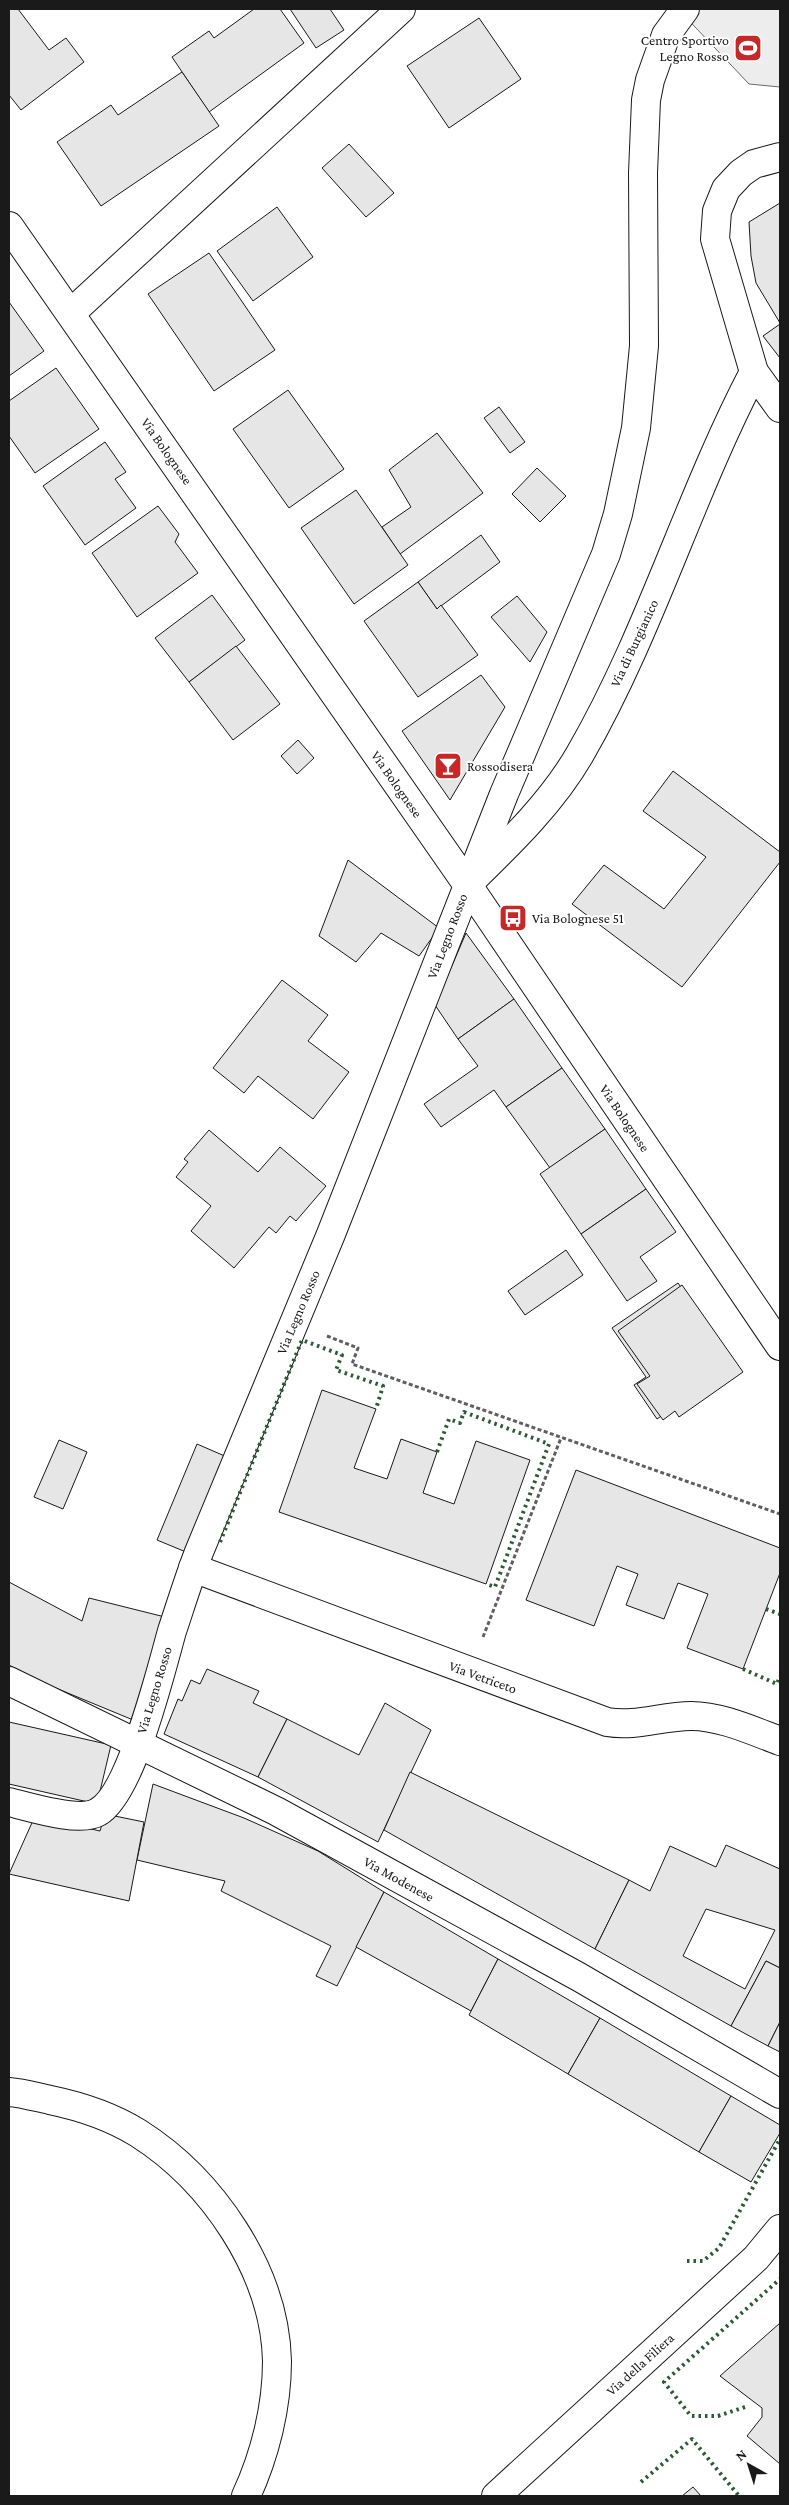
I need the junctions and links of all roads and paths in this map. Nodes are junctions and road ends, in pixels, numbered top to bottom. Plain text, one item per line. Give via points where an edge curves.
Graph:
1 (401, 9) edge
2 (685, 9) edge
3 (780, 157) edge
4 (9, 226) edge
5 (71, 313) junction
6 (754, 372) junction
7 (780, 408) edge
8 (467, 884) junction
9 (293, 1324) junction
10 (780, 1346) edge
11 (561, 1438) junction
12 (780, 1514) edge
13 (193, 1568) junction
14 (469, 1672) junction
15 (9, 1681) edge
16 (780, 1742) edge
17 (138, 1743) junction
18 (9, 1802) edge
19 (9, 2092) edge
20 (780, 2094) edge
21 (780, 2229) edge
22 (246, 2496) edge
23 (496, 2496) edge

1 - 5 street
2 - 8 street, Via Legno Rosso via 666,36 646,100 644,346 636,428 618,514 594,588
3 - 6 street via 754,164 741,174 726,190 717,211 715,239
4 - 5 street, Via Bolognese
5 - 8 street, Via Bolognese
6 - 7 street
6 - 8 street, Via di Burgianico via 726,427 659,590 580,755 550,797
8 - 9 street, Via Legno Rosso
8 - 10 street, Via Bolognese
9 - 11 path via 358,1348 352,1364
9 - 13 street, Via Legno Rosso
11 - 12 path
11 - 14 path
13 - 14 street, Via Vetriceto
13 - 17 street, Via Legno Rosso
14 - 16 street, Via Vetriceto via 607,1722 640,1724 693,1716 729,1723
15 - 17 street, Via Modenese
17 - 18 street, Via Legno Rosso via 115,1795 99,1812 76,1816
17 - 20 street, Via Modenese via 348,1850 579,1977
19 - 22 street via 60,2102 98,2114 137,2133 168,2155 205,2191 255,2268 265,2298 277,2360 267,2436
21 - 23 street, Via della Filiera via 756,2258

